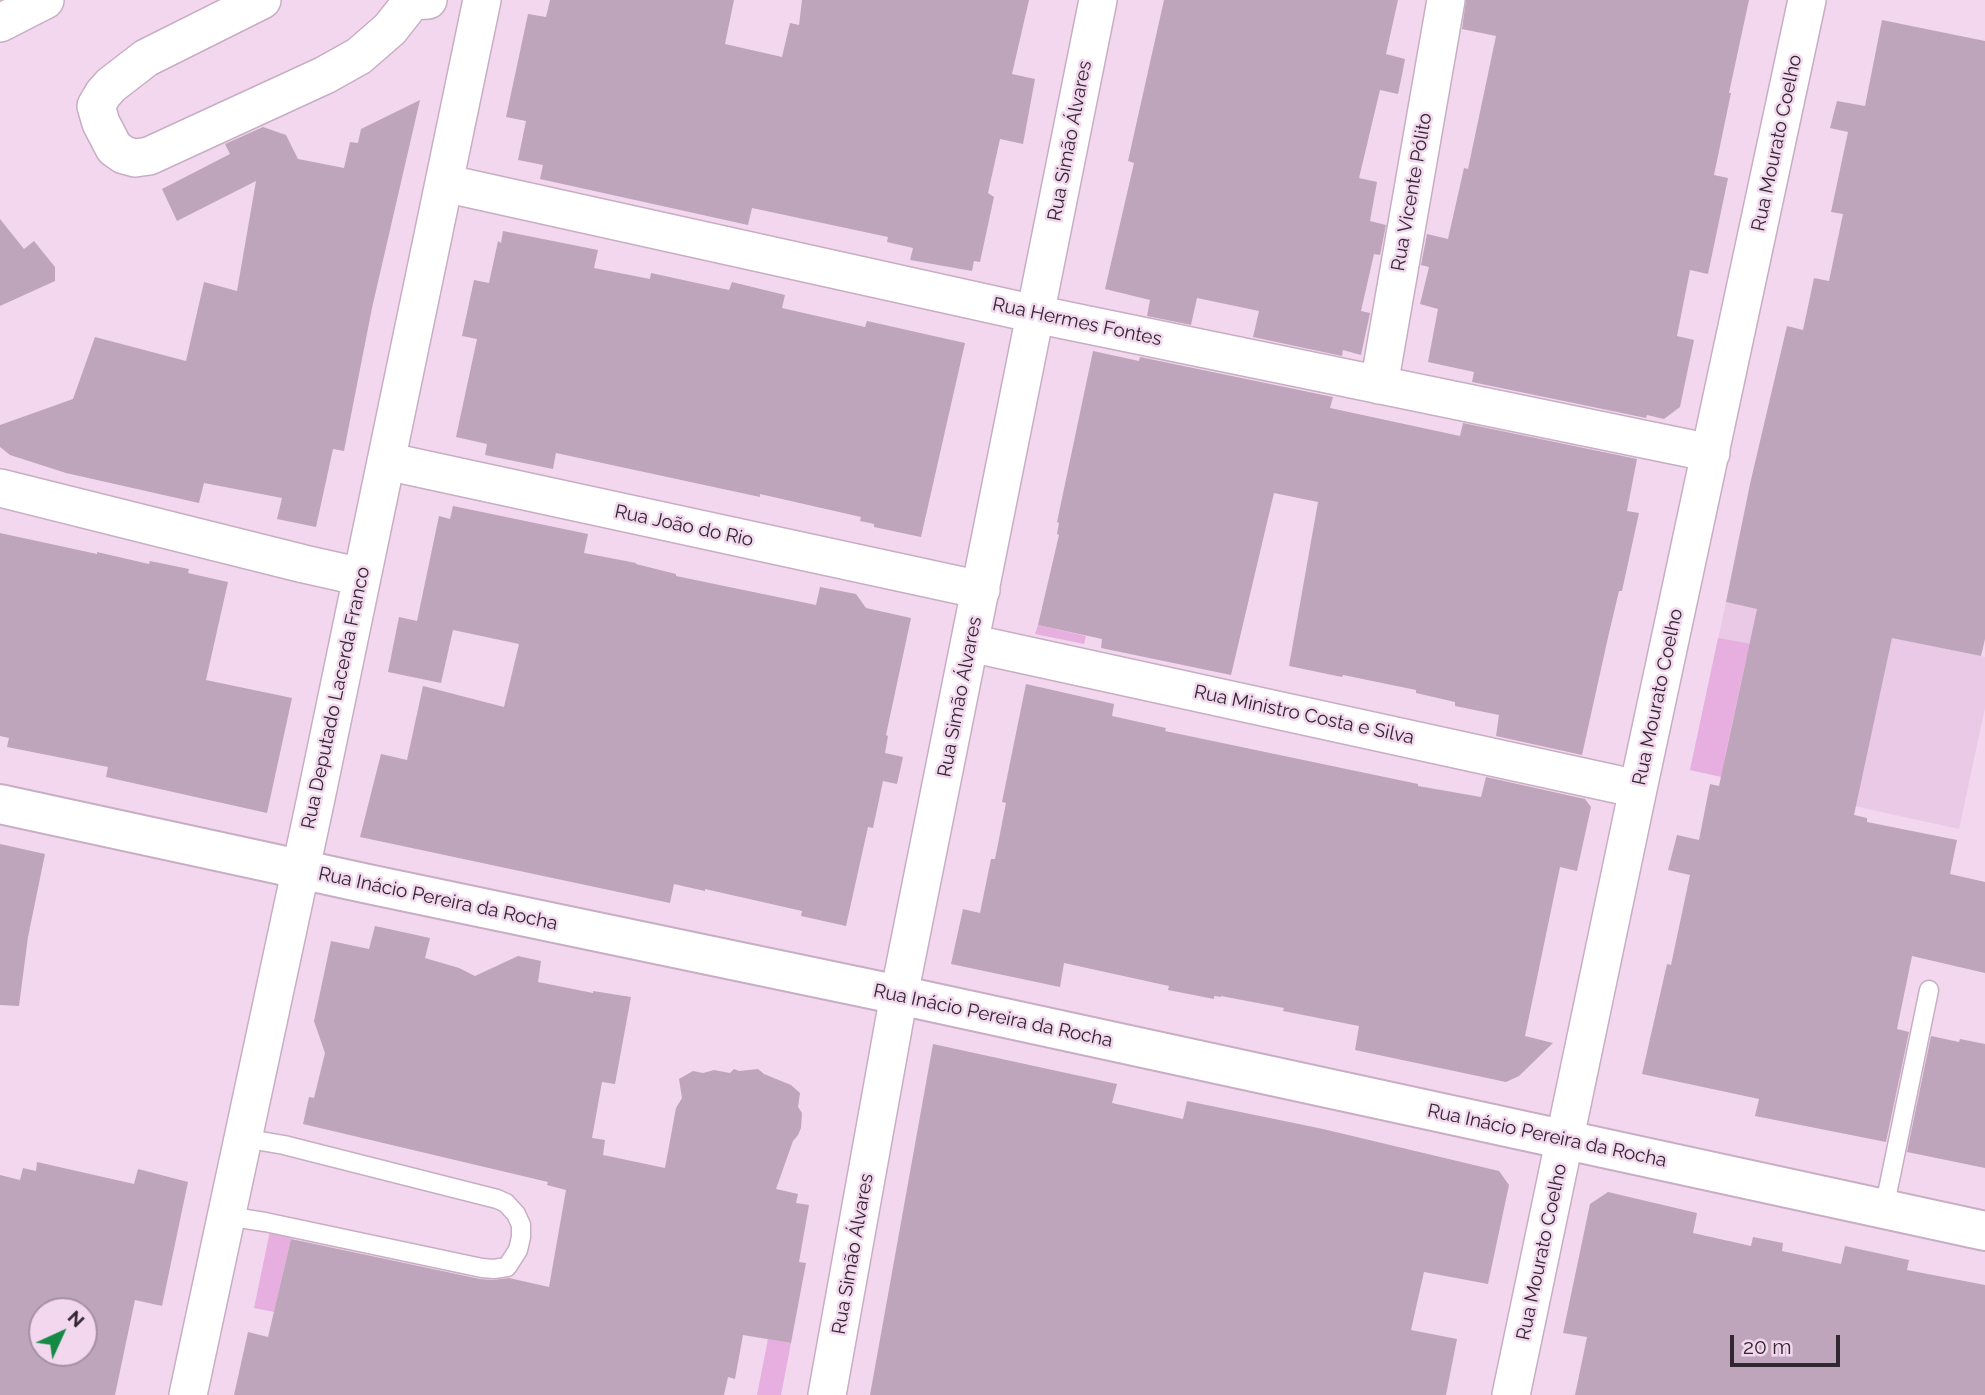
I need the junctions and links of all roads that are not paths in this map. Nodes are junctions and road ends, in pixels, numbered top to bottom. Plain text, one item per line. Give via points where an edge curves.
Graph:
1 (45, 0) edge
2 (262, 0) edge
3 (417, 0) edge
4 (482, 0) edge
5 (1098, 0) edge
6 (1446, 0) edge
7 (1807, 0) edge
8 (0, 23) edge
9 (444, 183) junction
10 (1035, 314) junction
11 (1379, 385) junction
12 (1711, 453) junction
13 (386, 461) junction
14 (0, 488) edge
15 (362, 577) junction
16 (981, 590) junction
17 (970, 643) junction
18 (1638, 789) junction
19 (0, 804) edge
20 (300, 870) junction
21 (1930, 990) dead end
22 (899, 995) junction
23 (243, 1138) junction
24 (1564, 1141) junction
25 (1884, 1209) junction
26 (226, 1216) junction
27 (1985, 1231) edge
28 (188, 1395) edge
29 (827, 1395) edge
30 (1511, 1395) edge

1 - 8 street
2 - 3 street via 146,58 111,85 96,106 114,148 135,158 149,156 325,75 359,56
4 - 9 street, Rua Deputado Lacerda Franco
5 - 10 street, Rua Simão Álvares
6 - 11 street, Rua Vicente Pólito
7 - 12 street, Rua Mourato Coelho
9 - 10 street, Rua Hermes Fontes
9 - 13 street, Rua Deputado Lacerda Franco
10 - 11 street, Rua Hermes Fontes
10 - 16 street, Rua Simão Álvares
11 - 12 street, Rua Hermes Fontes
12 - 18 street, Rua Mourato Coelho
13 - 15 street, Rua Deputado Lacerda Franco
13 - 16 street, Rua João do Rio
14 - 15 street
15 - 20 street, Rua Deputado Lacerda Franco
16 - 17 street, Rua Simão Álvares
17 - 18 street, Rua Ministro Costa e Silva
17 - 22 street, Rua Simão Álvares
18 - 24 street, Rua Mourato Coelho
19 - 20 street, Rua Inácio Pereira da Rocha
20 - 22 street, Rua Inácio Pereira da Rocha
20 - 23 street, Rua Deputado Lacerda Franco
21 - 25 lane
22 - 24 street, Rua Inácio Pereira da Rocha
22 - 29 street, Rua Simão Álvares
23 - 26 street, Rua Deputado Lacerda Franco
23 - 26 lane via 497,1199 516,1214 521,1237 507,1267 494,1269
24 - 25 street, Rua Inácio Pereira da Rocha
24 - 30 street, Rua Mourato Coelho
25 - 27 street, Rua Inácio Pereira da Rocha
26 - 28 street, Rua Deputado Lacerda Franco

